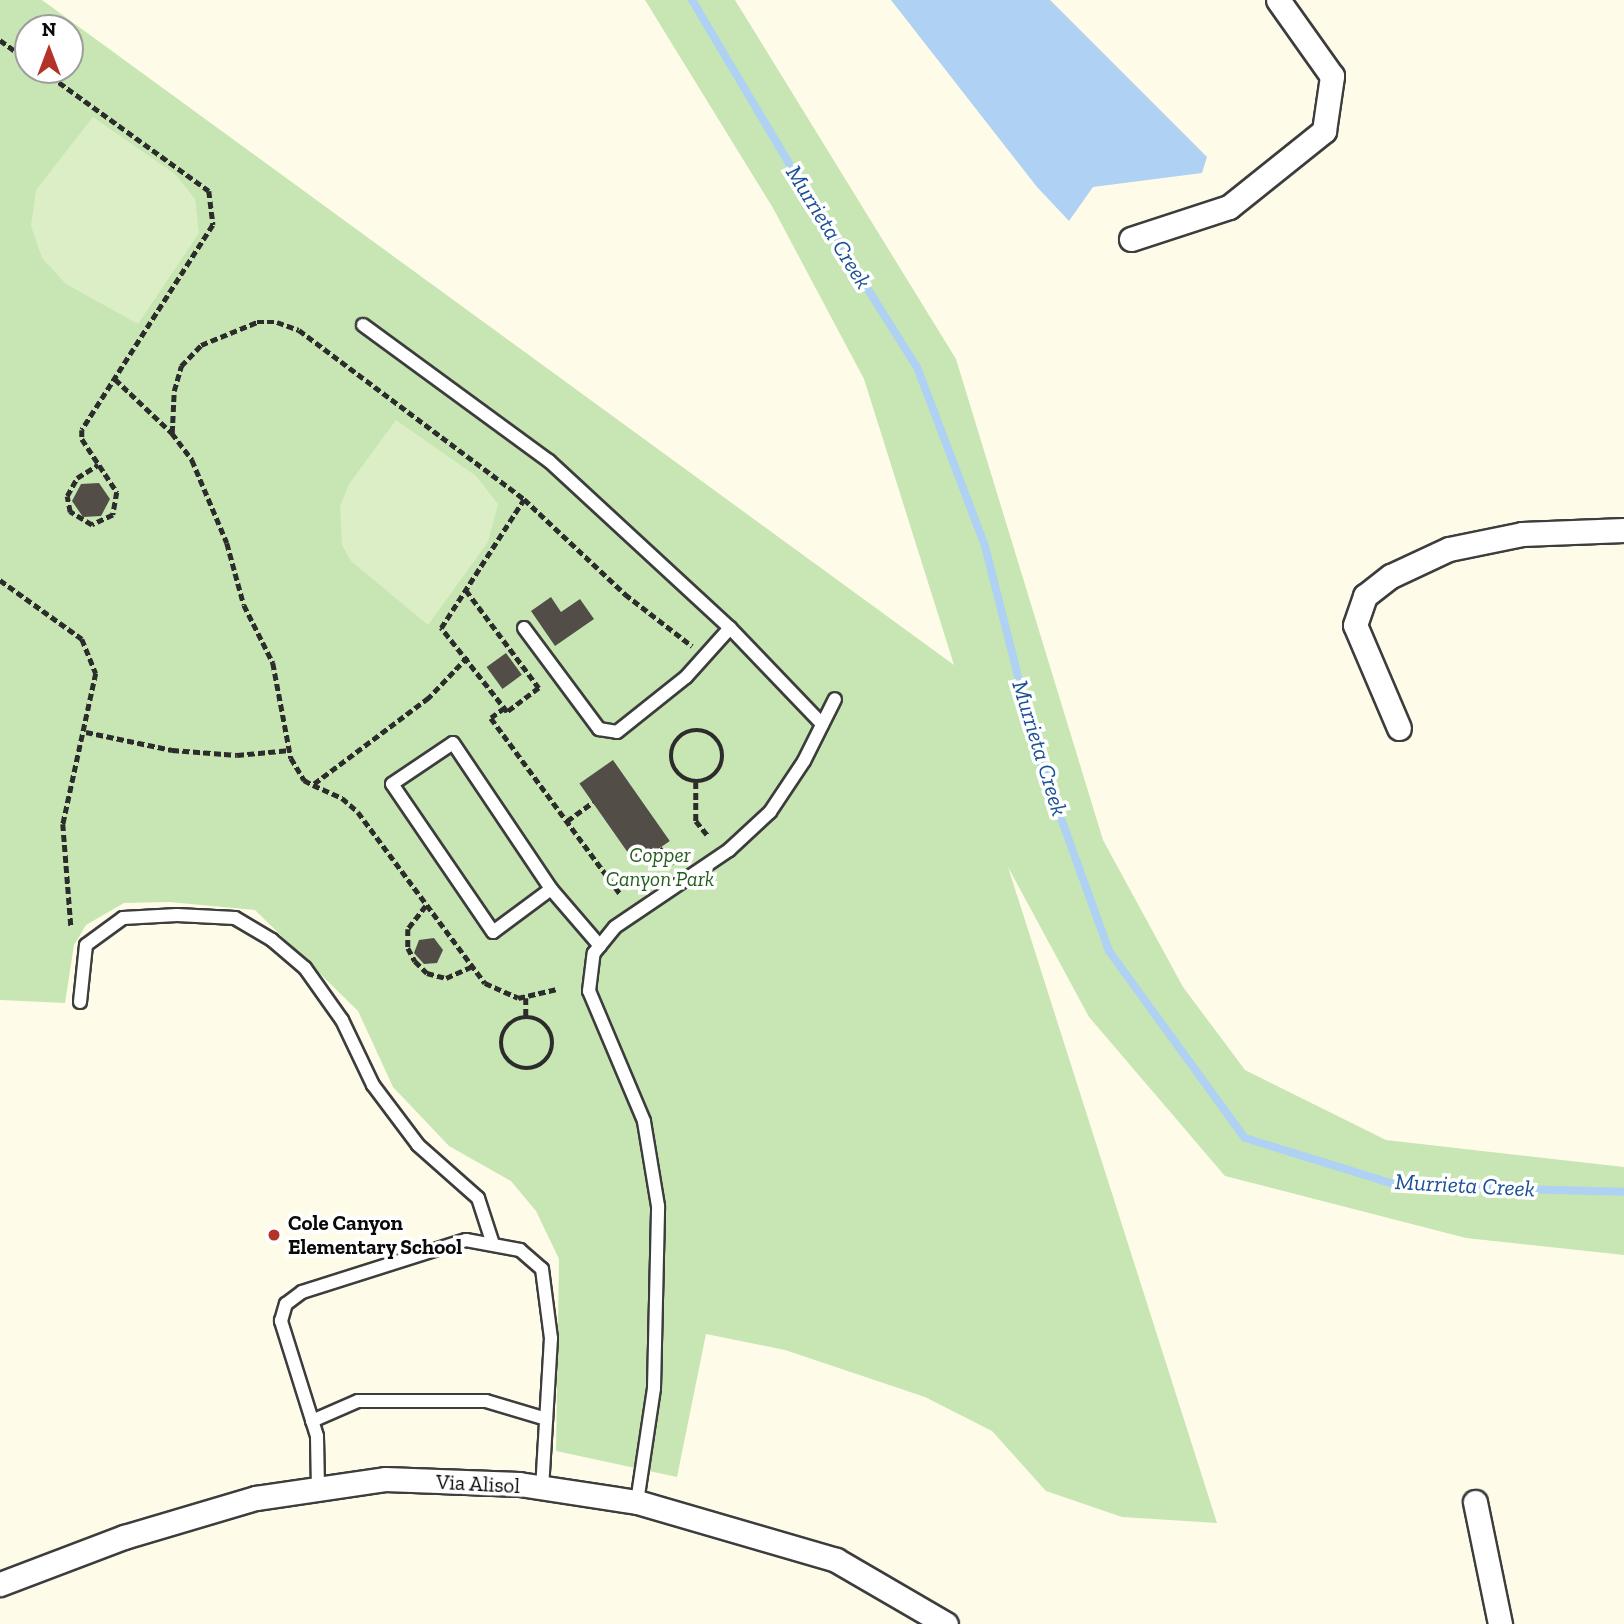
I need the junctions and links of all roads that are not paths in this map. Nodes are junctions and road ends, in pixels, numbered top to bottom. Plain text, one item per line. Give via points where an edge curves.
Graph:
1 (1278, 0) edge
2 (1131, 239) dead end
3 (363, 325) dead end
4 (1624, 530) edge
5 (524, 628) dead end
6 (730, 628) junction
7 (835, 699) dead end
8 (822, 723) junction
9 (1399, 727) dead end
10 (551, 889) junction
11 (600, 946) junction
12 (80, 1002) dead end
13 (492, 1241) junction
14 (547, 1419) junction
15 (312, 1421) junction
16 (542, 1488) junction
17 (318, 1489) junction
18 (637, 1502) junction
19 (1475, 1502) dead end
20 (0, 1584) edge
21 (946, 1624) edge
22 (1500, 1624) edge

1 - 2 street via 1332,76 1324,131 1229,207
3 - 6 lane via 549,461
4 - 9 street via 1522,534 1449,549 1391,576 1365,596 1355,625
5 - 6 lane via 599,729 617,732 686,677
6 - 8 lane
7 - 8 lane
8 - 11 lane via 770,812 729,850 615,927
10 - 10 lane via 453,743 392,783 493,932
10 - 11 lane
11 - 18 lane via 594,953 589,991 644,1121 658,1206 656,1364
12 - 13 lane via 86,945 123,918 235,918 272,940 304,968 342,1020 373,1085 418,1145 478,1198
13 - 14 lane via 520,1250 542,1269 551,1338
13 - 15 lane via 466,1240 434,1249 302,1292 286,1304 281,1321
14 - 15 lane via 486,1401 358,1401
14 - 16 lane
15 - 17 lane via 317,1436
16 - 17 street, Via Alisol via 385,1479
16 - 18 street, Via Alisol
17 - 20 street, Via Alisol via 257,1498 124,1537
18 - 21 street, Via Alisol via 836,1560
19 - 22 street

